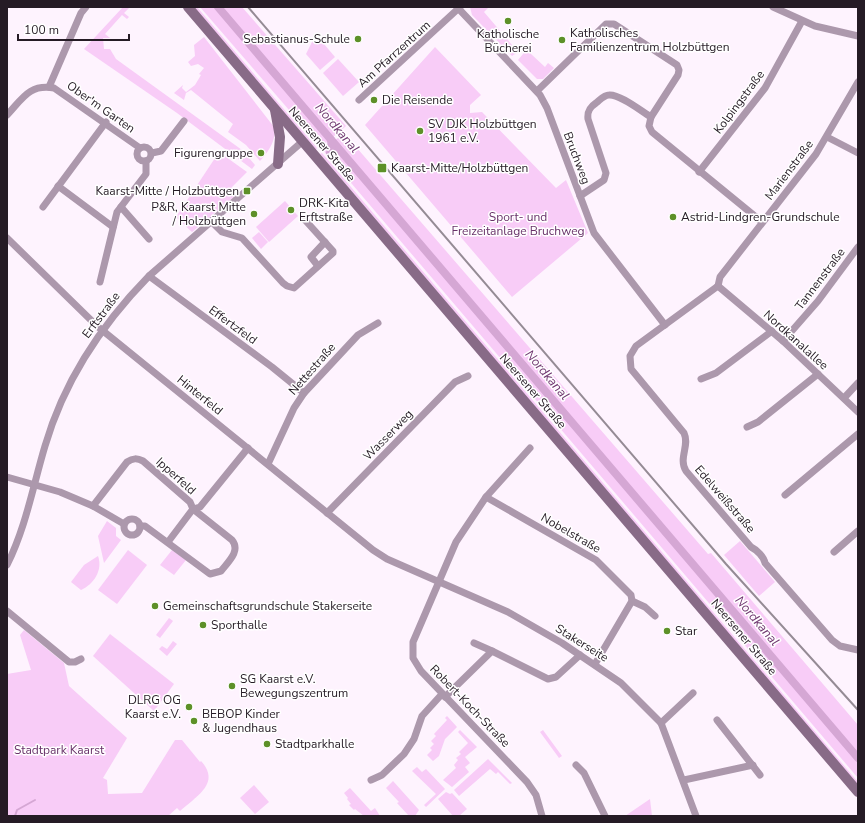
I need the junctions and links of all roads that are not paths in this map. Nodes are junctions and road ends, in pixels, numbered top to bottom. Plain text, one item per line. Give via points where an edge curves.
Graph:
1 (86, 7) edge
2 (188, 7) edge
3 (773, 7) edge
4 (458, 8) edge
5 (802, 21) junction
6 (858, 36) edge
7 (858, 82) edge
8 (49, 87) junction
9 (537, 91) junction
10 (359, 100) dead end
11 (274, 108) junction
12 (7, 115) edge
13 (651, 117) junction
14 (184, 121) dead end
15 (106, 122) junction
16 (827, 136) junction
17 (303, 141) junction
18 (140, 148) junction
19 (152, 153) junction
20 (858, 153) edge
21 (146, 161) junction
22 (278, 164) junction
23 (699, 172) junction
24 (58, 186) junction
25 (580, 196) junction
26 (43, 207) dead end
27 (121, 207) junction
28 (305, 220) dead end
29 (211, 221) junction
30 (762, 222) junction
31 (114, 227) junction
32 (7, 238) edge
33 (150, 239) dead end
34 (325, 242) junction
35 (858, 247) edge
36 (318, 266) junction
37 (149, 276) junction
38 (100, 282) dead end
39 (718, 286) junction
40 (378, 323) dead end
41 (665, 325) junction
42 (102, 330) junction
43 (772, 331) junction
44 (783, 341) junction
45 (818, 374) junction
46 (468, 376) dead end
47 (701, 379) dead end
48 (858, 383) edge
49 (304, 393) junction
50 (844, 398) junction
51 (858, 412) edge
52 (747, 427) dead end
53 (858, 434) edge
54 (248, 448) junction
55 (530, 448) dead end
56 (268, 464) junction
57 (7, 477) edge
58 (34, 485) junction
59 (785, 495) dead end
60 (486, 497) junction
61 (93, 506) junction
62 (193, 509) junction
63 (327, 513) junction
64 (124, 524) junction
65 (140, 526) junction
66 (858, 530) edge
67 (168, 542) junction
68 (834, 552) dead end
69 (387, 559) joint
70 (7, 565) edge
71 (438, 582) junction
72 (632, 601) junction
73 (7, 611) edge
74 (655, 616) dead end
75 (474, 643) dead end
76 (858, 650) edge
77 (492, 651) junction
78 (580, 655) junction
79 (81, 659) dead end
80 (595, 664) junction
81 (693, 693) dead end
82 (443, 696) junction
83 (717, 720) dead end
84 (662, 723) junction
85 (576, 765) dead end
86 (753, 765) junction
87 (760, 775) dead end
88 (371, 780) dead end
89 (684, 780) junction
90 (858, 792) edge
91 (542, 816) edge
92 (605, 816) edge
93 (696, 816) edge

1 - 8 street, Ober'm Garten via 76,23
2 - 11 main road, Neersener Straße
3 - 5 street
4 - 9 street, Bruchweg
4 - 10 street, Am Pfarrzentrum
5 - 6 street
5 - 23 street, Kolpingstraße via 765,88
7 - 16 street, Marienstraße
8 - 12 street, Ober'm Garten via 34,88
8 - 15 street, Ober'm Garten via 59,90
9 - 13 street via 606,24 614,24 676,65 679,70
9 - 25 street, Bruchweg via 547,108
11 - 17 main road, Neersener Straße
11 - 22 main road via 280,137
13 - 23 street via 648,123 651,130
13 - 25 street via 620,97 612,95 605,96 592,106 588,118 606,173 604,180
14 - 19 street via 161,151
15 - 18 street, Ober'm Garten
15 - 24 street
16 - 20 street
16 - 30 street, Marienstraße
17 - 22 street, Erftstraße
17 - 90 main road, Neersener Straße
18 - 19 street, Ober'm Garten via 149,148
18 - 21 street, Ober'm Garten via 138,156
19 - 21 street via 151,158
21 - 27 street via 146,174
22 - 29 street, Erftstraße
23 - 30 street
24 - 26 street
24 - 31 street
25 - 41 street, Bruchweg via 594,233
27 - 31 street via 117,212
27 - 33 street
28 - 34 street
29 - 36 street via 222,232 242,238 287,286 296,287
29 - 37 street, Erftstraße
30 - 39 street, Marienstraße via 720,277
31 - 38 street
32 - 42 street, Hinterfeld
34 - 36 street via 311,257
34 - 36 street via 333,253
35 - 44 street, Tannenstraße via 818,301
37 - 42 street, Erftstraße via 126,299
37 - 49 street, Effertzfeld
39 - 41 street
39 - 43 street, Nordkanalallee
40 - 49 street, Nettestraße via 358,335
41 - 76 street, Edelweißstraße via 634,348 630,364 631,370 684,433 684,468 832,640 840,646
42 - 54 street, Hinterfeld
42 - 58 street, Erftstraße via 76,371 60,404 45,444
43 - 44 street, Nordkanalallee
43 - 47 street via 716,373
44 - 45 street, Nordkanalallee
45 - 50 street, Nordkanalallee
45 - 52 street via 758,422
46 - 63 street, Wasserweg via 455,382
48 - 50 street
49 - 56 street, Nettestraße via 294,408
50 - 51 street, Nordkanalallee
53 - 59 street
54 - 56 street, Hinterfeld
54 - 62 street via 200,507
55 - 60 street
56 - 63 street, Hinterfeld
57 - 58 street
58 - 61 street
58 - 70 street, Erftstraße via 21,530
60 - 71 street via 460,534
60 - 72 street, Nobelstraße via 596,560 631,595
61 - 62 street, Ipperfeld via 127,462 134,459 143,461 190,502
61 - 64 street
62 - 67 street
62 - 67 street, Ipperfeld via 233,542 236,549 234,554 221,571 212,574
63 - 69 street, Hinterfeld
64 - 65 street via 133,519
64 - 65 street via 126,532 131,535 139,532
65 - 67 street via 145,526
66 - 68 street
69 - 71 street, Stakerseite
71 - 78 street, Stakerseite via 508,612
71 - 82 street, Robert-Koch-Straße via 416,633 412,650 416,665
72 - 74 street, Nobelstraße
72 - 80 street
73 - 79 street via 69,662
75 - 77 street
77 - 78 street via 548,679 556,677
77 - 82 street
78 - 80 street, Stakerseite
80 - 84 street, Stakerseite via 631,691
81 - 84 street
82 - 88 street via 422,716 414,739 404,754 382,775
82 - 91 street, Robert-Koch-Straße via 522,776 536,795
83 - 86 street
84 - 89 street, Stakerseite
85 - 92 street via 584,773
86 - 87 street
86 - 89 street
89 - 93 street, Stakerseite

